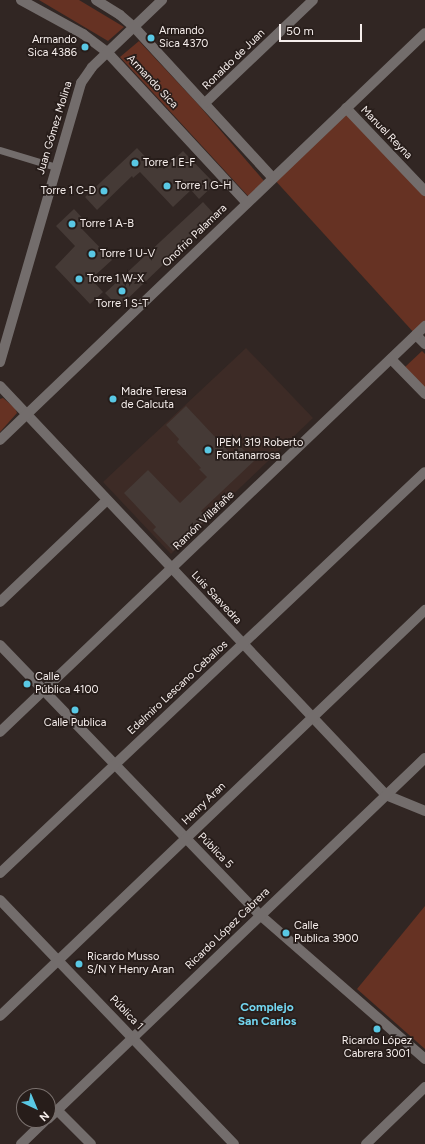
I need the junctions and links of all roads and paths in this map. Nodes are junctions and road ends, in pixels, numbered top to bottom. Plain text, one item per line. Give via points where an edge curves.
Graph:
1 (21, 0) edge
2 (96, 0) edge
3 (162, 0) edge
4 (313, 0) edge
5 (134, 27) junction
6 (425, 33) edge
7 (107, 52) junction
8 (205, 104) junction
9 (346, 108) junction
10 (0, 150) edge
11 (56, 167) junction
12 (274, 178) junction
13 (424, 188) edge
14 (247, 203) junction
15 (425, 326) edge
16 (416, 335) junction
17 (425, 344) edge
18 (391, 359) junction
19 (0, 362) edge
20 (0, 386) edge
21 (425, 394) edge
22 (26, 414) junction
23 (0, 440) edge
24 (425, 472) edge
25 (107, 500) junction
26 (172, 568) junction
27 (0, 602) edge
28 (425, 610) edge
29 (243, 643) junction
30 (0, 645) edge
31 (44, 691) junction
32 (313, 717) junction
33 (0, 732) edge
34 (425, 758) edge
35 (115, 764) junction
36 (386, 795) junction
37 (425, 811) edge
38 (186, 838) junction
39 (0, 873) edge
40 (0, 900) edge
41 (260, 916) junction
42 (58, 960) junction
43 (0, 1016) edge
44 (133, 1037) junction
45 (425, 1059) edge
46 (425, 1088) edge
47 (57, 1110) joint
48 (38, 1128) edge
49 (21, 1144) edge
50 (90, 1144) edge
51 (234, 1144) edge
52 (366, 1144) edge

1 - 7 street, Armando Sica via 83,34
2 - 5 street
3 - 5 street, Juan Gómez Molina
4 - 8 street, Ronaldo de Juan
5 - 7 street, Juan Gómez Molina
5 - 8 street
6 - 9 street, Onofrio Palamara
7 - 11 street, Juan Gómez Molina via 92,66 81,82
7 - 14 street, Armando Sica
8 - 12 street
9 - 12 street, Onofrio Palamara
9 - 13 street, Manuel Reyna
10 - 11 lane
11 - 19 street, Juan Gómez Molina
12 - 14 street, Onofrio Palamara
14 - 22 street, Onofrio Palamara
15 - 16 street, Ramón Villafañe
16 - 17 street
16 - 18 street, Ramón Villafañe
18 - 21 street
18 - 26 street, Ramón Villafañe
20 - 22 street, Luis Saavedra
22 - 23 street, Onofrio Palamara
22 - 25 street, Luis Saavedra
24 - 29 street, Edelmiro Lescano Ceballos
25 - 26 street, Luis Saavedra
25 - 27 street
26 - 29 street, Luis Saavedra
26 - 31 street, Ramón Villafañe
28 - 32 street, Henry Aran
29 - 32 street, Luis Saavedra
29 - 35 street, Edelmiro Lescano Ceballos
30 - 31 street, Pública 5
31 - 33 street, Ramón Villafañe
31 - 35 street, Pública 5
32 - 36 street, Luis Saavedra
32 - 38 street, Henry Aran
34 - 36 street, Ricardo López Cabrera
35 - 38 street, Pública 5
35 - 39 street, Edelmiro Lescano Ceballos
36 - 37 street, Luis Saavedra
36 - 41 street, Ricardo López Cabrera
38 - 41 street, Pública 5
38 - 42 street, Henry Aran
40 - 42 street, Pública 1
41 - 44 street, Ricardo López Cabrera
41 - 45 street, Pública 5
42 - 43 street, Henry Aran
42 - 44 street, Pública 1
44 - 47 street, Ricardo López Cabrera
44 - 51 street, Pública 1
46 - 52 street
47 - 50 street
48 - 49 street, Ricardo López Cabrera

